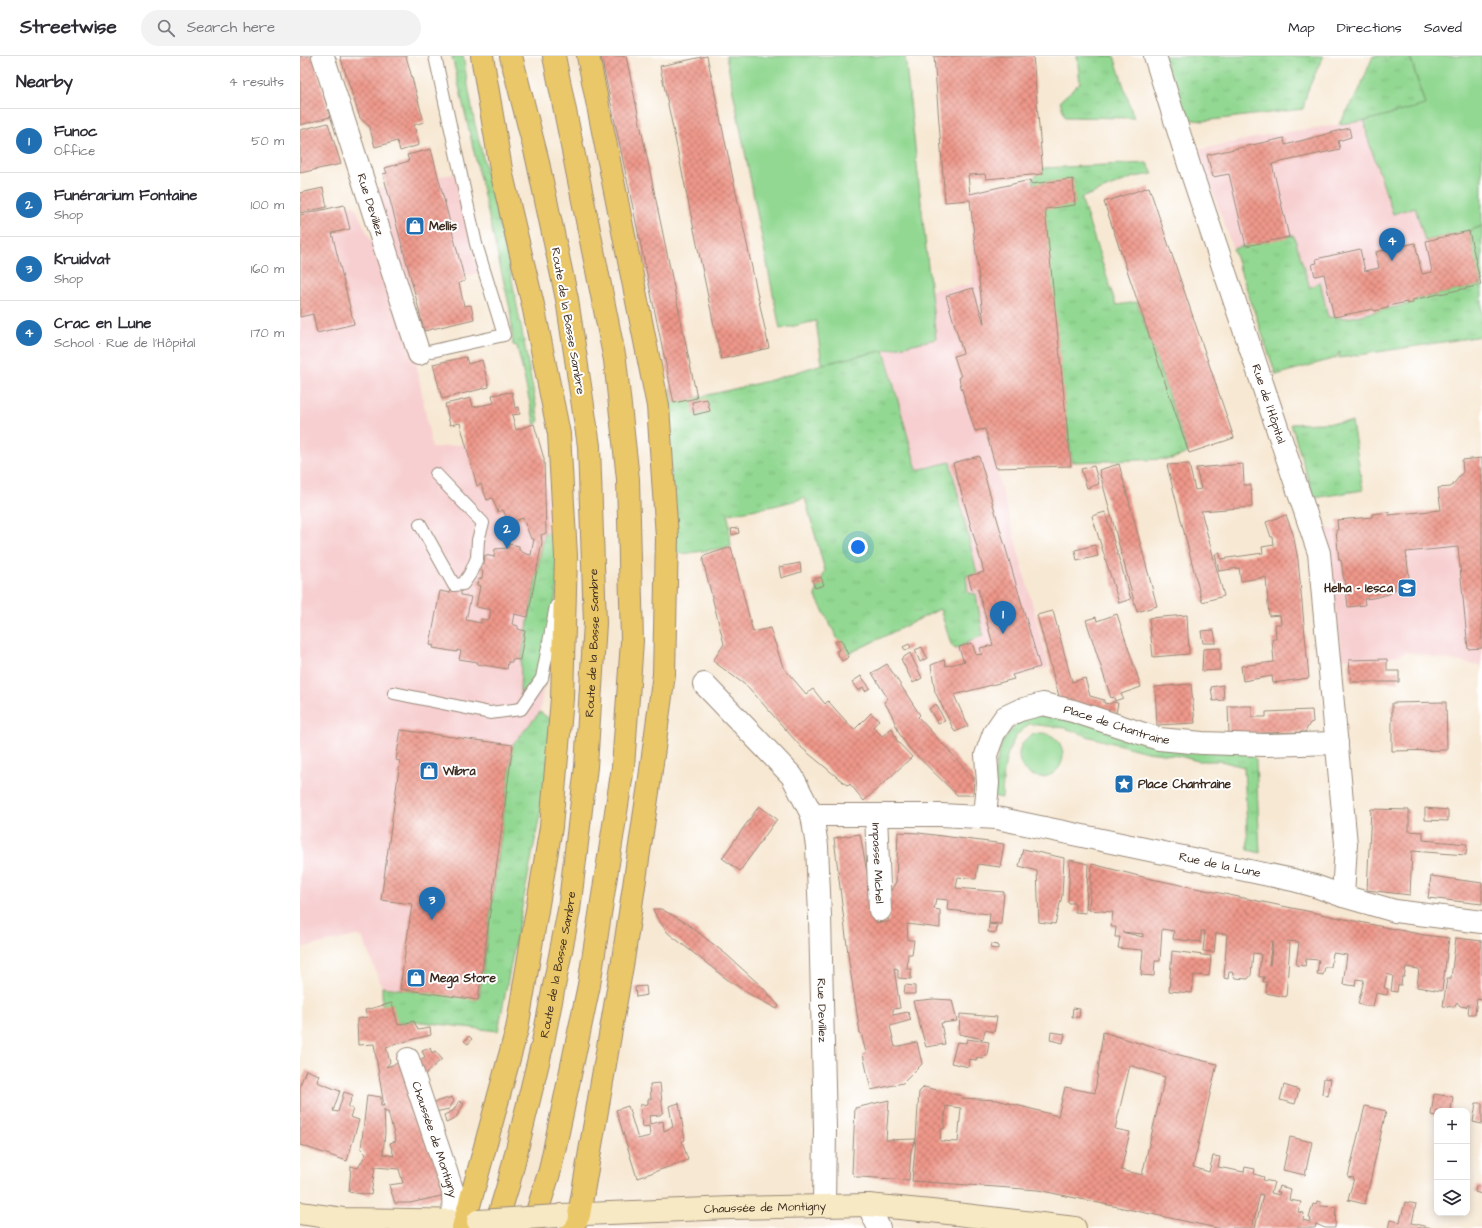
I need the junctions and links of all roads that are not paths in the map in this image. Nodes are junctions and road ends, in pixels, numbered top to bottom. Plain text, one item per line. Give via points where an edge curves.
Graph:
1 (323, 56) edge
2 (435, 56) edge
3 (482, 56) edge
4 (511, 56) edge
5 (554, 56) edge
6 (588, 56) edge
7 (1155, 56) edge
8 (419, 354) joint
9 (436, 474) dead end
10 (420, 524) dead end
11 (566, 556) junction
12 (704, 684) dead end
13 (394, 693) dead end
14 (1337, 752) junction
15 (812, 815) junction
16 (876, 815) junction
17 (985, 818) junction
18 (1343, 896) junction
19 (880, 910) dead end
20 (1482, 922) edge
21 (408, 1059) dead end
22 (824, 1205) junction
23 (868, 1205) junction
24 (300, 1213) edge
25 (570, 1219) edge
26 (345, 1223) edge
27 (471, 1224) edge
28 (532, 1228) edge
29 (879, 1228) edge
30 (1075, 1228) edge

1 - 8 street, Rue Devillez
2 - 8 lane via 476,244 504,335
3 - 11 highway via 502,175 558,434
4 - 27 highway, Route de la Basse Sambre via 537,158 573,337 589,446 595,623 586,767 569,910 543,1042 508,1182
5 - 28 highway via 615,360 628,479 632,641 622,767 589,985 550,1170
6 - 25 highway via 658,406 667,537 663,681 649,785 623,960
7 - 14 street, Rue de l'Hôpital via 1319,553
9 - 10 lane via 483,523 478,540 477,558 463,584 454,585
11 - 13 lane via 542,678 521,709 490,713
11 - 27 highway via 562,698 551,827 517,1029
12 - 15 street, Rue Devillez via 792,776
14 - 17 street, Place de Chantraine via 1159,739 1073,710 1043,704 1005,717 994,733 986,755 988,783
14 - 18 street via 1346,844
15 - 16 street
15 - 22 street, Rue Devillez via 817,846 820,916 825,1129
16 - 17 street, Rue de la Lune
16 - 19 street, Impasse Michel
17 - 18 street, Rue de la Lune via 997,818 1293,880
18 - 20 street, Rue de la Lune via 1395,911
21 - 27 street, Chaussée de Montigny via 452,1192
22 - 23 main road, Chaussée de Montigny
22 - 25 main road, Chaussée de Montigny
23 - 29 street
23 - 30 main road, Chaussée de Montigny
24 - 26 main road, Chaussée de Montigny
25 - 27 main road, Chaussée de Montigny, bridge
26 - 27 main road, Chaussée de Montigny

